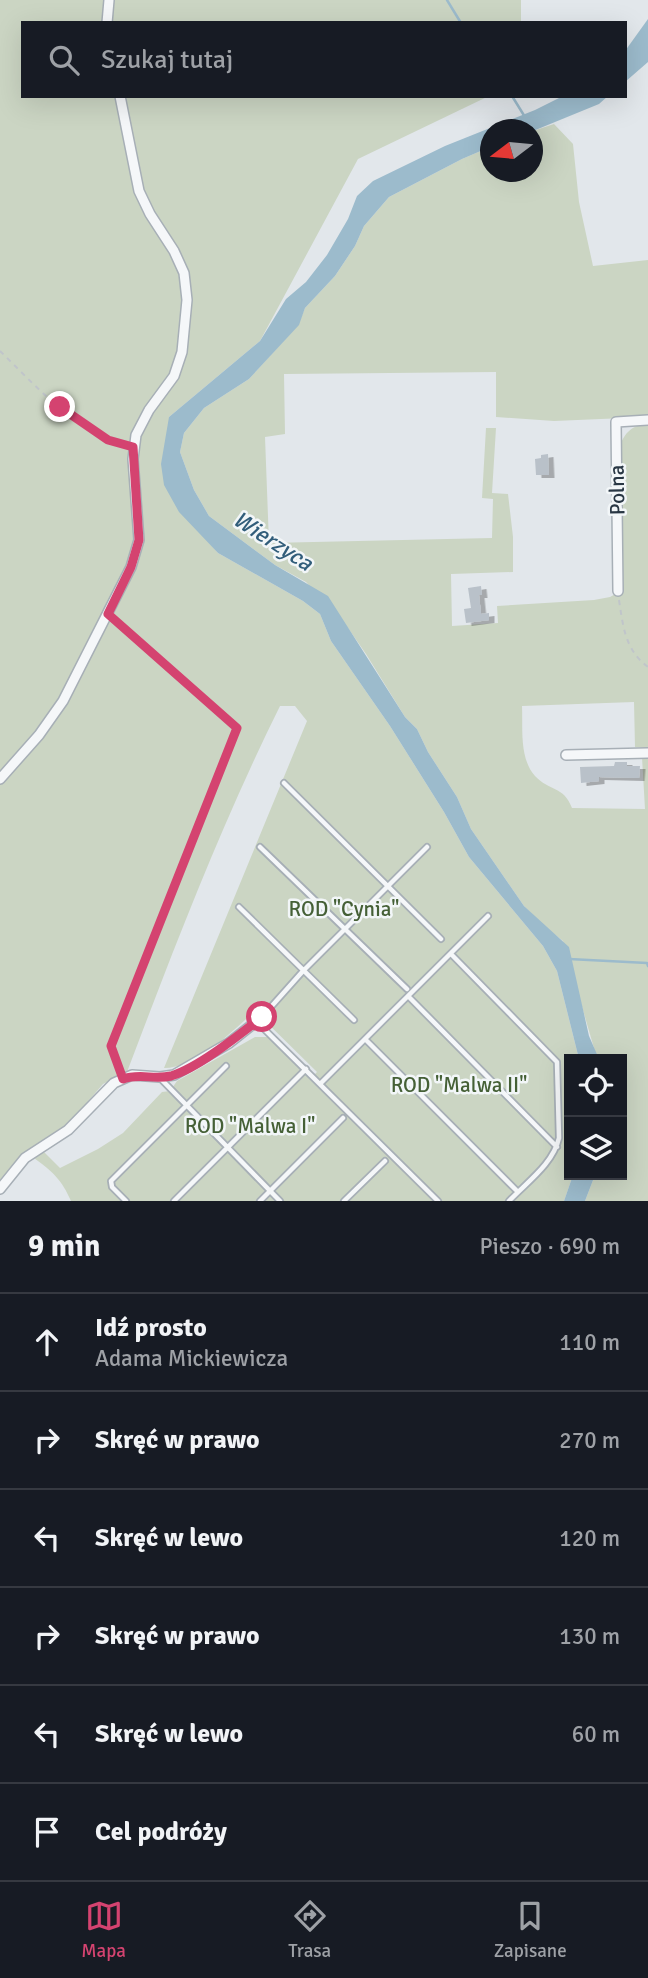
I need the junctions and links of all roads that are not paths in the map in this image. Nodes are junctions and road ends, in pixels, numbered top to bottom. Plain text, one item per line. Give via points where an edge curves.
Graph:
1 (109, 0) edge
2 (107, 21) edge
3 (120, 98) edge
4 (648, 420) edge
5 (618, 591) road end
6 (648, 752) edge
7 (566, 755) dead end
8 (0, 779) edge
9 (284, 783) dead end
10 (260, 847) dead end
11 (427, 847) dead end
12 (387, 887) junction
13 (239, 907) dead end
14 (488, 916) dead end
15 (346, 929) junction
16 (441, 939) dead end
17 (451, 954) junction
18 (303, 971) junction
19 (407, 989) dead end
20 (408, 996) junction
21 (260, 1019) junction
22 (354, 1020) dead end
23 (365, 1039) junction
24 (226, 1066) dead end
25 (306, 1069) junction
26 (160, 1077) junction
27 (321, 1083) junction
28 (186, 1105) junction
29 (342, 1118) dead end
30 (557, 1147) junction
31 (228, 1148) junction
32 (385, 1161) dead end
33 (0, 1189) edge
34 (270, 1191) junction
35 (518, 1192) junction
36 (436, 1200) edge
37 (126, 1201) edge
38 (174, 1201) edge
39 (260, 1201) edge
40 (280, 1201) edge
41 (344, 1201) edge
42 (509, 1201) edge

1 - 2 street
3 - 8 street via 139,191 180,263 186,286 184,337 174,376 141,422 133,447 139,540 131,567 63,701
4 - 5 street, Polna via 616,422
6 - 7 street
9 - 12 lane
10 - 15 lane
11 - 12 lane
12 - 15 lane
12 - 16 lane
13 - 18 lane
14 - 17 lane
15 - 18 lane
15 - 19 lane
17 - 20 lane
17 - 30 lane via 557,1062
18 - 21 lane
18 - 22 lane
20 - 23 lane
20 - 30 lane
21 - 25 lane
21 - 26 street via 195,1063
23 - 27 lane
23 - 35 lane
24 - 28 lane
25 - 27 lane
25 - 31 lane
26 - 28 lane
26 - 33 street via 123,1079 105,1091 68,1130 25,1158
27 - 36 lane
28 - 31 lane
28 - 37 lane via 111,1181 111,1187
29 - 34 lane
30 - 35 lane
31 - 34 lane
31 - 38 lane
32 - 41 lane
34 - 39 lane
34 - 40 lane
35 - 42 lane

